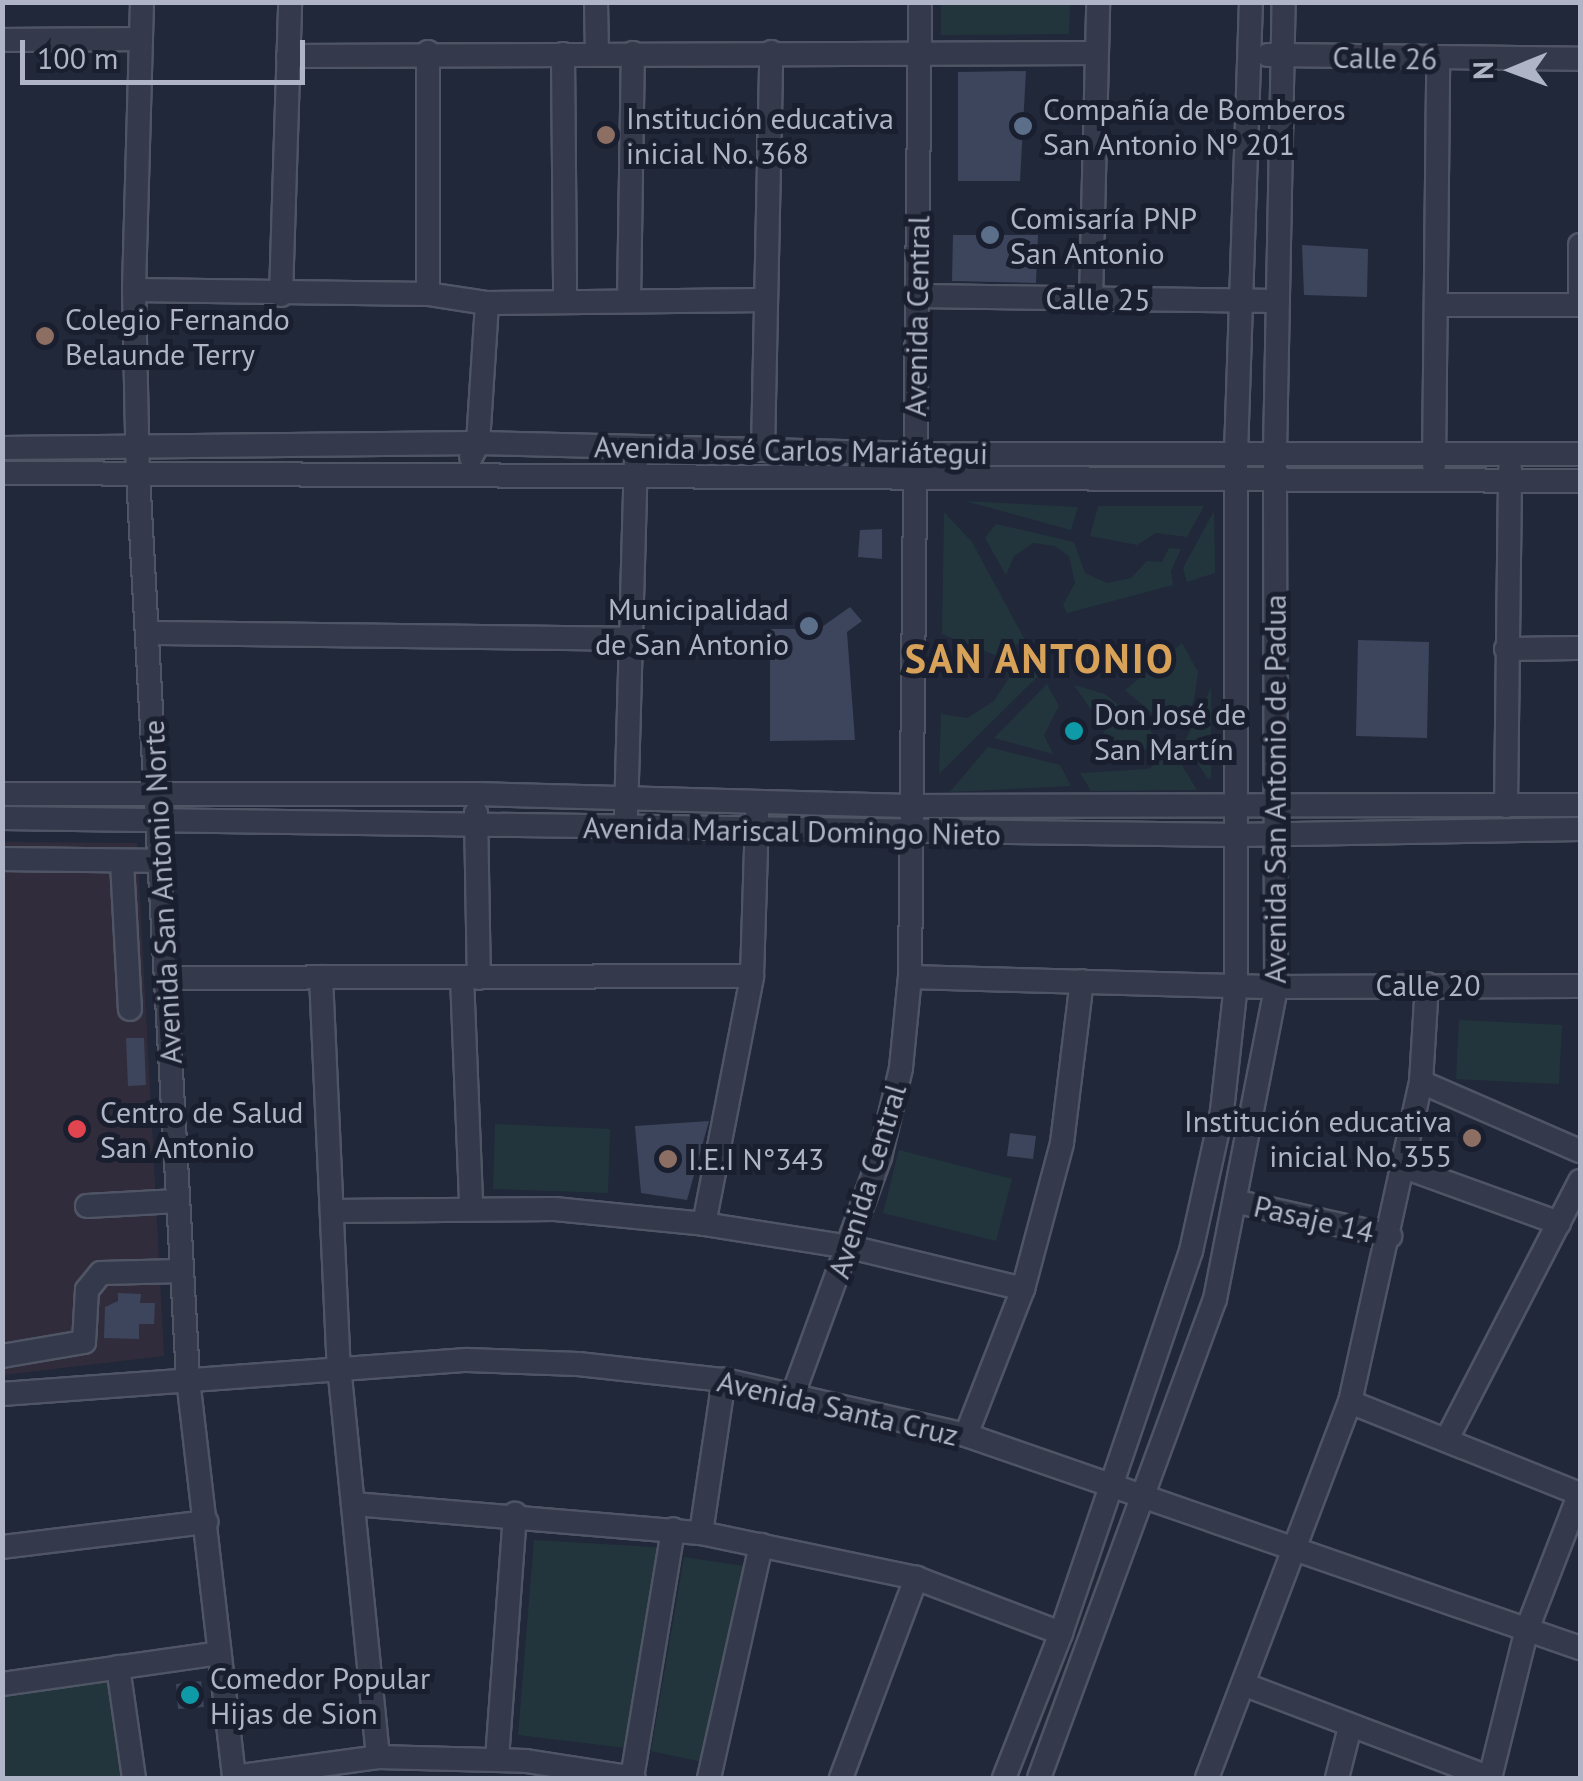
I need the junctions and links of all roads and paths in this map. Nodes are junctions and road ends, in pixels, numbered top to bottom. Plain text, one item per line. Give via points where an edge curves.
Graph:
1 (142, 2) edge
2 (290, 2) edge
3 (596, 2) edge
4 (920, 2) edge
5 (1098, 2) edge
6 (1251, 2) edge
7 (1284, 2) edge
8 (141, 39) junction
9 (2, 40) edge
10 (920, 51) junction
11 (428, 52) junction
12 (771, 52) junction
13 (633, 53) junction
14 (1096, 53) junction
15 (563, 54) junction
16 (597, 54) junction
17 (1249, 54) junction
18 (288, 56) junction
19 (1283, 56) junction
20 (1438, 59) junction
21 (1580, 59) edge
22 (1580, 244) edge
23 (134, 290) junction
24 (428, 294) junction
25 (281, 296) junction
26 (918, 296) junction
27 (1091, 298) junction
28 (765, 300) junction
29 (1278, 301) junction
30 (565, 302) junction
31 (629, 302) junction
32 (1242, 302) junction
33 (487, 303) junction
34 (1580, 304) edge
35 (1438, 305) junction
36 (478, 443) junction
37 (2, 448) edge
38 (138, 449) junction
39 (637, 449) junction
40 (763, 450) junction
41 (1236, 452) junction
42 (1274, 452) junction
43 (1434, 452) junction
44 (1510, 453) junction
45 (1580, 454) edge
46 (914, 466) junction
47 (464, 472) junction
48 (2, 473) edge
49 (138, 475) junction
50 (1236, 476) junction
51 (1276, 476) junction
52 (636, 477) junction
53 (1434, 479) junction
54 (1510, 480) junction
55 (1580, 481) edge
56 (150, 632) junction
57 (633, 639) junction
58 (1580, 648) edge
59 (1506, 649) junction
60 (2, 794) edge
61 (476, 794) junction
62 (627, 799) junction
63 (690, 800) junction
64 (757, 801) junction
65 (1279, 805) junction
66 (1580, 805) edge
67 (157, 806) junction
68 (908, 806) junction
69 (1506, 806) junction
70 (1236, 807) junction
71 (2, 818) edge
72 (476, 826) junction
73 (626, 828) junction
74 (689, 829) junction
75 (1580, 829) edge
76 (757, 830) junction
77 (908, 833) junction
78 (1278, 834) junction
79 (1235, 836) junction
80 (2, 859) edge
81 (160, 862) junction
82 (122, 863) junction
83 (752, 976) junction
84 (321, 977) junction
85 (471, 977) junction
86 (910, 977) junction
87 (166, 978) junction
88 (1082, 981) junction
89 (1236, 984) junction
90 (1428, 984) junction
91 (1580, 986) edge
92 (1276, 987) junction
93 (130, 1010) dead end
94 (1421, 1082) junction
95 (1580, 1151) edge
96 (1404, 1167) junction
97 (1580, 1181) edge
98 (177, 1201) junction
99 (1238, 1202) junction
100 (87, 1206) dead end
101 (471, 1206) junction
102 (334, 1211) junction
103 (1559, 1222) junction
104 (704, 1224) junction
105 (1390, 1236) junction
106 (850, 1248) junction
107 (181, 1271) junction
108 (1023, 1289) junction
109 (2, 1356) edge
110 (338, 1366) junction
111 (188, 1379) junction
112 (724, 1380) junction
113 (794, 1392) junction
114 (2, 1394) edge
115 (1350, 1402) junction
116 (966, 1435) junction
117 (1448, 1436) junction
118 (1110, 1486) junction
119 (1142, 1492) junction
120 (1580, 1494) edge
121 (353, 1504) junction
122 (515, 1514) junction
123 (206, 1522) junction
124 (673, 1529) junction
125 (701, 1533) junction
126 (761, 1546) junction
127 (2, 1547) edge
128 (1294, 1551) junction
129 (916, 1578) junction
130 (1526, 1632) junction
131 (1061, 1633) junction
132 (1580, 1648) edge
133 (219, 1653) junction
134 (118, 1667) junction
135 (2, 1684) edge
136 (1243, 1684) junction
137 (1350, 1728) junction
138 (378, 1758) junction
139 (497, 1759) junction
140 (526, 1770) edge
141 (134, 1778) edge
142 (234, 1778) edge
143 (633, 1778) edge
144 (709, 1778) edge
145 (841, 1778) edge
146 (1004, 1778) edge
147 (1039, 1778) edge
148 (1207, 1778) edge
149 (1338, 1778) edge
150 (1490, 1778) edge

1 - 8 street, Avenida San Antonio Norte
2 - 18 street
3 - 16 street
4 - 10 street, Avenida Central
5 - 14 street
6 - 17 street, Avenida San Antonio de Padua
7 - 19 street, Avenida San Antonio de Padua
8 - 9 street
8 - 23 street, Avenida San Antonio Norte
10 - 12 street
10 - 14 street
10 - 26 street, Avenida Central
11 - 15 street
11 - 18 street
11 - 24 street
12 - 13 street
12 - 28 street
13 - 16 street
13 - 31 street
14 - 27 street
15 - 16 street
15 - 30 street
17 - 19 street, Calle 26
17 - 32 street, Avenida San Antonio de Padua
18 - 25 street
19 - 20 street, Calle 26
19 - 29 street, Avenida San Antonio de Padua
20 - 21 street, Calle 26
20 - 35 street
22 - 34 street
23 - 25 street
23 - 38 street, Avenida San Antonio Norte
24 - 25 street
24 - 33 street
26 - 27 street, Calle 25
26 - 46 street, Avenida Central
27 - 32 street, Calle 25
28 - 31 street
28 - 40 street
29 - 32 street, Calle 25
29 - 42 street, Avenida San Antonio de Padua
30 - 31 street
30 - 33 street
32 - 41 street, Avenida San Antonio de Padua
33 - 36 street
34 - 35 street
35 - 43 street
36 - 38 street, Avenida José Carlos Mariátegui
36 - 39 street, Avenida José Carlos Mariátegui
36 - 47 street
37 - 38 street, Avenida José Carlos Mariátegui
38 - 49 street, Avenida San Antonio Norte
39 - 40 street, Avenida José Carlos Mariátegui
39 - 52 street
40 - 46 street, Avenida José Carlos Mariátegui
41 - 42 street, Avenida José Carlos Mariátegui
41 - 46 street, Avenida José Carlos Mariátegui
41 - 50 street, Avenida San Antonio de Padua
42 - 43 street, Avenida José Carlos Mariátegui
42 - 51 street, Avenida San Antonio de Padua
43 - 44 street, Avenida José Carlos Mariátegui
43 - 53 street
44 - 45 street, Avenida José Carlos Mariátegui
44 - 54 street
46 - 50 street, Avenida José Carlos Mariátegui
46 - 52 street, Avenida José Carlos Mariátegui
46 - 68 street, Avenida Central
47 - 49 street, Avenida José Carlos Mariátegui
47 - 52 street, Avenida José Carlos Mariátegui
48 - 49 street, Avenida José Carlos Mariátegui
49 - 56 street, Avenida San Antonio Norte
50 - 51 street, Avenida José Carlos Mariátegui
50 - 70 street, Avenida San Antonio de Padua
51 - 53 street, Avenida José Carlos Mariátegui
51 - 65 street, Avenida San Antonio de Padua
52 - 57 street
53 - 54 street, Avenida José Carlos Mariátegui
54 - 55 street, Avenida José Carlos Mariátegui
54 - 59 street
56 - 57 street
56 - 67 street, Avenida San Antonio Norte
57 - 62 street
58 - 59 street
59 - 69 street
60 - 67 street, Avenida Mariscal Domingo Nieto
61 - 62 street, Avenida Mariscal Domingo Nieto
61 - 67 street, Avenida Mariscal Domingo Nieto
61 - 72 street
62 - 63 street, Avenida Mariscal Domingo Nieto
62 - 73 street
63 - 64 street, Avenida Mariscal Domingo Nieto
63 - 74 street
64 - 68 street, Avenida Mariscal Domingo Nieto
64 - 76 street
65 - 69 street, Avenida Mariscal Domingo Nieto
65 - 70 street, Avenida Mariscal Domingo Nieto
65 - 78 street, Avenida San Antonio de Padua
66 - 69 street, Avenida Mariscal Domingo Nieto
67 - 71 street, Avenida Mariscal Domingo Nieto
67 - 72 street, Avenida Mariscal Domingo Nieto
67 - 81 street, Avenida San Antonio Norte
68 - 70 street, Avenida Mariscal Domingo Nieto
68 - 77 street, Avenida Central
70 - 79 street, Avenida San Antonio de Padua
72 - 73 street, Avenida Mariscal Domingo Nieto
72 - 85 street
73 - 74 street, Avenida Mariscal Domingo Nieto
74 - 76 street, Avenida Mariscal Domingo Nieto
75 - 78 street, Avenida Mariscal Domingo Nieto
76 - 77 street, Avenida Mariscal Domingo Nieto
76 - 83 street
77 - 79 street, Avenida Mariscal Domingo Nieto
77 - 86 street, Avenida Central
78 - 79 street, Avenida Mariscal Domingo Nieto
78 - 92 street, Avenida San Antonio de Padua
79 - 89 street, Avenida San Antonio de Padua
80 - 82 street
81 - 82 street
81 - 87 street, Avenida San Antonio Norte
82 - 93 street
83 - 85 street
83 - 104 street
84 - 85 street
84 - 87 street
84 - 102 street
85 - 101 street
86 - 88 street, Calle 20
86 - 106 street, Avenida Central via 900,1068
87 - 98 street, Avenida San Antonio Norte
88 - 89 street, Calle 20
88 - 108 street via 1062,1143
89 - 92 street, Calle 20
89 - 118 street, Avenida San Antonio de Padua via 1222,1112 1191,1252
90 - 91 street, Calle 20
90 - 92 street, Calle 20
90 - 94 street
92 - 99 street, Avenida San Antonio de Padua
94 - 95 street
94 - 96 street
96 - 103 street
96 - 105 street
97 - 103 street
98 - 100 street
98 - 107 street, Avenida San Antonio Norte
99 - 105 street, Pasaje 14
99 - 119 street, Avenida San Antonio de Padua via 1216,1299
101 - 102 street
101 - 104 street
102 - 110 street
103 - 117 street
104 - 106 street
105 - 115 street
106 - 108 street
106 - 113 street, Avenida Central
107 - 109 street via 102,1273 87,1290 84,1342
107 - 111 street, Avenida San Antonio Norte
108 - 116 street
110 - 111 street, Avenida Santa Cruz
110 - 112 street, Avenida Santa Cruz via 578,1364
110 - 121 street
111 - 114 street, Avenida Santa Cruz
111 - 123 street, Avenida San Antonio Norte
112 - 113 street, Avenida Santa Cruz
112 - 125 street
113 - 116 street, Avenida Santa Cruz
115 - 117 street
115 - 128 street
116 - 118 street, Avenida Santa Cruz
117 - 120 street
118 - 119 street, Avenida Santa Cruz
118 - 131 street, Avenida San Antonio de Padua
119 - 128 street, Avenida Santa Cruz
119 - 147 street, Avenida San Antonio de Padua
120 - 130 street
121 - 122 street
121 - 138 street
122 - 124 street
122 - 139 street
123 - 127 street
123 - 133 street, Avenida San Antonio Norte
124 - 125 street
124 - 143 street
125 - 126 street
126 - 129 street
126 - 144 street
128 - 130 street, Avenida Santa Cruz
128 - 136 street
129 - 131 street
129 - 145 street
130 - 132 street, Avenida Santa Cruz
130 - 150 street
131 - 146 street, Avenida San Antonio de Padua
133 - 134 street
133 - 142 street, Avenida San Antonio Norte
134 - 135 street
134 - 141 street
136 - 137 street
136 - 148 street
137 - 149 street
137 - 150 street
138 - 139 street
138 - 142 street
139 - 140 street
140 - 143 street

